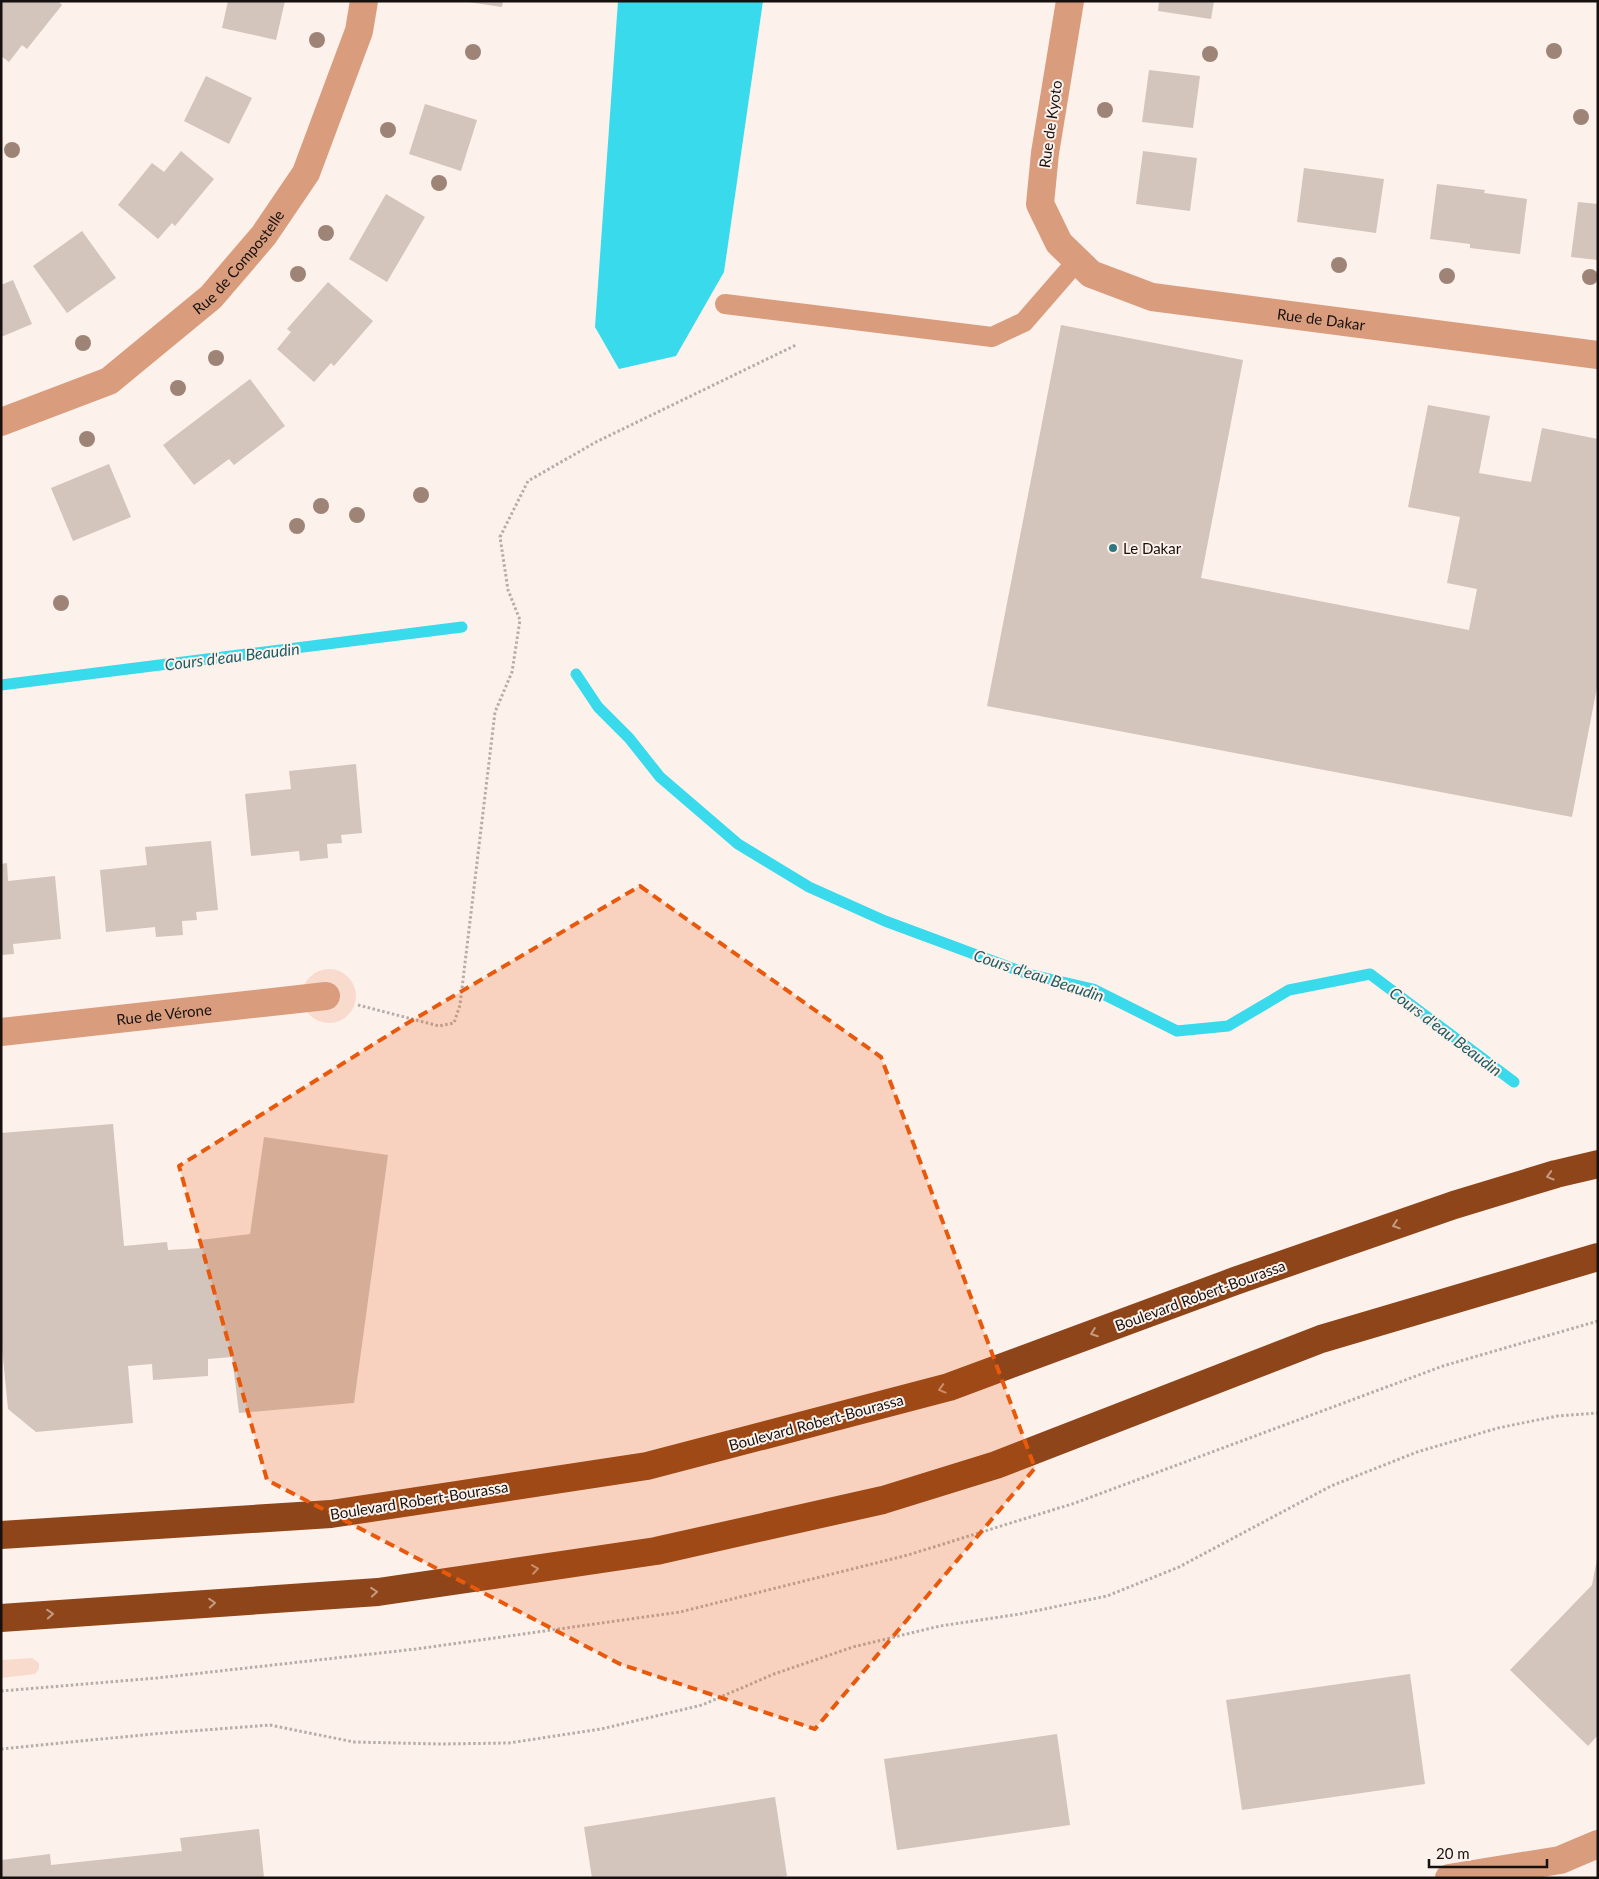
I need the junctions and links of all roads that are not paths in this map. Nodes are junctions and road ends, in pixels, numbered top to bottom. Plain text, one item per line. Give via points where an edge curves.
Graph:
1 (364, 1) edge
2 (1070, 1) edge
3 (1068, 252) junction
4 (725, 304) dead end
5 (1598, 355) edge
6 (1, 422) edge
7 (326, 996) road end
8 (1, 1032) edge
9 (1598, 1164) edge
10 (1598, 1257) edge
11 (1, 1535) edge
12 (1, 1618) edge
13 (1598, 1844) edge
14 (1449, 1878) edge

1 - 6 street, Rue de Compostelle via 360,31 306,173 264,235 211,297 109,381
2 - 3 street, Rue de Kyoto via 1044,153 1040,204
3 - 4 lane via 1024,322 992,336
3 - 5 street, Rue de Dakar via 1091,274 1152,297
7 - 8 street, Rue de Vérone
9 -> 11 highway, Boulevard Robert-Bourassa via 1445,1208 1235,1281 949,1387 648,1466 331,1514
12 -> 10 highway via 378,1592 666,1549 882,1500 987,1468 1321,1339
13 - 14 street via 1560,1860

